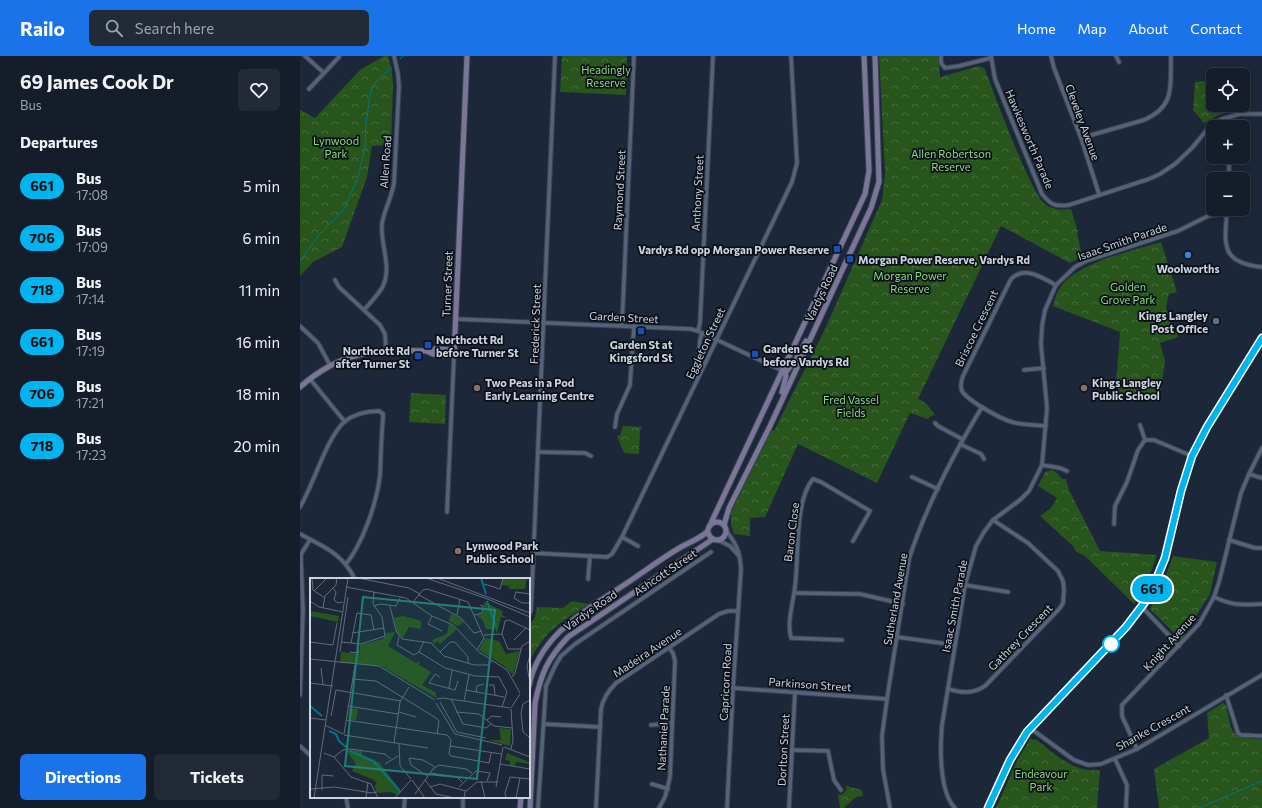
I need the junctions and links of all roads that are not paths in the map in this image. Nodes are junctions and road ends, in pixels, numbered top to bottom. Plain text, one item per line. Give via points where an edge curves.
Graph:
1 (305, 56) edge
2 (394, 56) edge
3 (468, 56) edge
4 (556, 56) edge
5 (634, 56) edge
6 (712, 56) edge
7 (792, 56) edge
8 (864, 56) edge
9 (875, 56) edge
10 (941, 56) edge
11 (1051, 56) edge
12 (1116, 56) edge
13 (1171, 56) edge
14 (339, 57) dead end
15 (991, 57) edge
16 (1119, 62) dead end
17 (324, 73) junction
18 (308, 89) dead end
19 (1262, 114) edge
20 (1223, 120) edge
21 (1206, 131) edge
22 (1082, 138) junction
23 (1099, 194) junction
24 (1208, 216) edge
25 (1227, 216) edge
26 (1262, 267) edge
27 (335, 280) dead end
28 (1056, 285) junction
29 (364, 310) junction
30 (456, 319) junction
31 (544, 322) junction
32 (622, 325) junction
33 (300, 326) edge
34 (634, 326) junction
35 (698, 331) junction
36 (814, 332) junction
37 (702, 333) junction
38 (717, 340) junction
39 (1261, 341) edge
40 (386, 350) junction
41 (455, 350) junction
42 (427, 351) junction
43 (454, 356) junction
44 (330, 365) junction
45 (1044, 368) junction
46 (1024, 370) dead end
47 (783, 371) junction
48 (310, 379) junction
49 (697, 382) junction
50 (300, 387) edge
51 (779, 407) junction
52 (982, 407) junction
53 (345, 422) junction
54 (935, 423) dead end
55 (1140, 425) dead end
56 (1046, 426) junction
57 (615, 427) dead end
58 (962, 440) junction
59 (1145, 440) junction
60 (960, 444) junction
61 (1262, 448) edge
62 (538, 452) junction
63 (591, 456) dead end
64 (1192, 456) junction
65 (984, 459) dead end
66 (1042, 465) junction
67 (1067, 471) dead end
68 (1249, 474) junction
69 (912, 477) dead end
70 (1262, 478) edge
71 (938, 489) junction
72 (300, 507) edge
73 (447, 512) dead end
74 (993, 520) junction
75 (711, 523) junction
76 (1114, 524) dead end
77 (725, 527) junction
78 (707, 532) junction
79 (300, 534) edge
80 (622, 537) junction
81 (310, 540) junction
82 (715, 540) junction
83 (853, 540) dead end
84 (1229, 540) junction
85 (638, 546) dead end
86 (1262, 548) edge
87 (711, 552) dead end
88 (533, 553) junction
89 (590, 556) junction
90 (740, 557) junction
91 (346, 564) junction
92 (354, 578) edge
93 (588, 579) dead end
94 (965, 585) junction
95 (794, 592) junction
96 (1008, 592) dead end
97 (1214, 597) junction
98 (903, 604) junction
99 (1262, 604) edge
100 (1142, 607) junction
101 (738, 611) junction
102 (530, 612) edge
103 (896, 637) junction
104 (842, 640) dead end
105 (955, 645) junction
106 (1180, 646) junction
107 (669, 648) junction
108 (1262, 675) edge
109 (530, 682) edge
110 (733, 688) junction
111 (948, 690) junction
112 (795, 692) junction
113 (300, 695) edge
114 (1226, 695) junction
115 (887, 699) junction
116 (672, 723) junction
117 (544, 724) junction
118 (651, 725) dead end
119 (600, 727) junction
120 (1030, 728) junction
121 (1262, 736) edge
122 (300, 746) edge
123 (1137, 749) junction
124 (792, 750) junction
125 (310, 755) edge
126 (1115, 759) junction
127 (652, 784) dead end
128 (668, 789) junction
129 (841, 790) dead end
130 (346, 798) edge
131 (405, 798) edge
132 (463, 798) edge
133 (521, 798) edge
134 (348, 808) edge
135 (404, 808) edge
136 (462, 808) edge
137 (520, 808) edge
138 (530, 808) edge
139 (538, 808) edge
140 (596, 808) edge
141 (659, 808) edge
142 (727, 808) edge
143 (789, 808) edge
144 (890, 808) edge
145 (955, 808) edge
146 (988, 808) edge
147 (1126, 808) edge

1 - 17 street
2 - 29 street, Allen Road via 398,74 394,183 382,228 386,273 381,289
3 - 30 main road, Turner Street
4 - 31 street, Frederick Street
5 - 32 street, Raymond Street
6 - 35 street, Anthony Street
7 - 38 street, Eggleton Street via 797,163 792,182
8 - 47 main road, Vardys Road via 869,163 867,186
9 - 36 main road, Vardys Road via 878,188 872,208
10 - 15 street via 941,63 945,68
11 - 22 street, Cleveley Avenue
12 - 16 street
13 - 22 street via 1170,95 1161,110 1144,120
14 - 17 street
15 - 23 street, Hawkesworth Parade via 995,79 1042,194 1059,206
17 - 18 street
19 - 20 street, Hawkesworth Parade via 1240,114
21 - 23 street, Hawkesworth Parade via 1192,148 1160,174
22 - 23 street, Cleveley Avenue
24 - 28 street, Isaac Smith Parade via 1178,231 1086,261 1075,267
25 - 26 street via 1227,250 1242,264
27 - 29 street
28 - 45 street, Isaac Smith Parade via 1045,310 1042,326
28 - 52 street, Briscoe Crescent via 1026,272 1016,274 1008,282 962,378 963,392
29 - 40 street via 382,328
30 - 31 street, Garden Street
30 - 41 main road, Turner Street
31 - 32 street, Garden Street
31 - 62 street, Frederick Street
32 - 34 street, Garden Street
33 - 44 street via 318,343
34 - 35 street, Garden Street via 688,328
34 - 57 street via 631,380 617,414
35 - 37 street, Garden Street
36 - 47 main road via 788,370
36 - 51 main road, Vardys Road
37 - 38 street, Garden Street
37 - 49 street
38 - 47 street, Garden Street
38 - 49 street, Eggleton Street
39 - 64 main road via 1207,427
40 - 42 main road
40 - 44 main road via 360,354
41 - 42 main road
41 - 43 main road, Turner Street
42 - 43 main road
43 - 73 street, Turner Street
44 - 48 main road
45 - 46 street
45 - 56 street, Isaac Smith Parade
47 - 51 main road via 786,378
47 - 75 main road, Vardys Road
48 - 50 main road
48 - 53 street
49 - 80 street, Eggleton Street
51 - 77 main road, Vardys Road via 729,508
52 - 56 street, Briscoe Crescent via 1012,422
52 - 58 street, Sutherland Avenue
53 - 72 street via 333,438
53 - 91 street via 361,413 379,411 383,414 377,491 358,546
54 - 58 street
55 - 59 street
56 - 66 street, Isaac Smith Parade
58 - 60 street, Sutherland Avenue
59 - 64 street via 1154,440
59 - 76 street via 1138,450 1115,506
60 - 65 street via 981,454
60 - 71 street, Sutherland Avenue
61 - 68 street, Knight Avenue
62 - 63 street via 585,453
62 - 88 street, Frederick Street
64 - 100 main road via 1162,568
66 - 67 street
66 - 74 street, Isaac Smith Parade via 1024,496
68 - 70 street
68 - 84 street, Knight Avenue via 1241,493
69 - 71 street
71 - 98 street, Sutherland Avenue via 909,559
74 - 94 street, Isaac Smith Parade via 976,546
74 - 111 street, Gathrey Crescent via 1028,543 1058,571 1064,586 1063,603 985,686 968,693
75 - 77 main road via 716,521
75 - 78 main road
77 - 82 main road via 725,535
77 - 90 street, Capricorn Road via 736,544
78 - 82 main road
78 - 109 main road, Vardys Road via 559,630 541,654
79 - 81 street
80 - 85 street
80 - 89 street, Eggleton Street via 609,556
81 - 91 street via 332,551
81 - 113 street via 301,554 303,610
82 - 90 street via 730,546
82 - 138 main road, Vardys Road via 568,637 555,650 547,664 535,703
83 - 95 street, Baron Close via 870,511 813,479 809,483 802,506
84 - 86 street
84 - 97 street, Knight Avenue
87 - 117 street, Ashcott Street via 574,644 561,656 546,686
88 - 89 street, Eggleton Street
88 - 102 street, Frederick Street
89 - 93 street
90 - 101 street, Capricorn Road
91 - 92 street
94 - 96 street
94 - 105 street, Isaac Smith Parade
95 - 98 street via 860,594
95 - 104 street via 790,615 791,638
97 - 99 street via 1237,605
97 - 106 street, Knight Avenue via 1200,624
98 - 103 street, Sutherland Avenue
100 - 106 street
100 - 120 main road
101 - 107 street, Madeira Avenue via 719,614
101 - 110 street, Capricorn Road
103 - 105 street
103 - 115 street, Sutherland Avenue
105 - 111 street, Isaac Smith Parade
106 - 123 street, Knight Avenue via 1122,705 1122,716
107 - 116 street, Nathaniel Parade via 675,661
107 - 119 street, Madeira Avenue via 608,690 602,702
108 - 114 street, Shanke Crescent
110 - 112 street, Parkinson Street
110 - 142 street, Capricorn Road
111 - 145 street, Isaac Smith Parade via 940,748 947,794
112 - 115 street, Parkinson Street
112 - 124 street, Dorlton Street
114 - 121 street via 1238,733
114 - 123 street, Shanke Crescent
115 - 144 street, Sutherland Avenue via 881,749
116 - 118 street
116 - 128 street, Nathaniel Parade
117 - 119 street
117 - 139 street, Ashcott Street
119 - 140 street, Madeira Avenue
120 - 126 street, Shanke Crescent via 1074,760 1088,765
120 - 146 main road via 1010,760
122 - 125 street
123 - 126 street, Shanke Crescent
124 - 129 street via 828,751 834,780
124 - 143 street, Dorlton Street
126 - 147 street via 1127,785
127 - 128 street
128 - 141 street, Nathaniel Parade
130 - 134 street
131 - 135 street
132 - 136 street
133 - 137 main road

